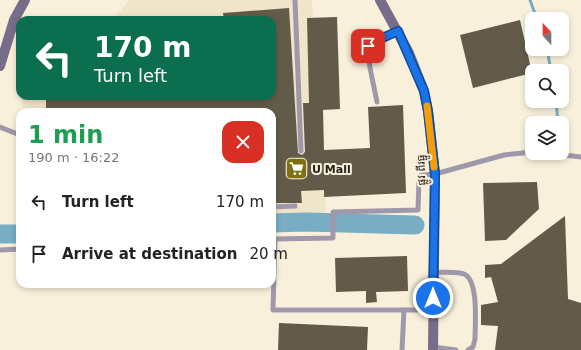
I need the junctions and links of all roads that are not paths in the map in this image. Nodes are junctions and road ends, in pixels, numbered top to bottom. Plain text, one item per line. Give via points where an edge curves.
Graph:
1 (24, 0) edge
2 (295, 0) edge
3 (380, 0) edge
4 (398, 31) junction
5 (0, 66) edge
6 (377, 102) dead end
7 (0, 127) edge
8 (16, 133) edge
9 (301, 151) dead end
10 (525, 153) edge
11 (569, 156) edge
12 (581, 157) edge
13 (435, 174) junction
14 (295, 206) dead end
15 (276, 208) edge
16 (276, 239) edge
17 (16, 249) edge
18 (0, 250) edge
19 (433, 272) junction
20 (274, 288) edge
21 (404, 310) junction
22 (433, 310) junction
23 (433, 349) edge
24 (402, 350) edge
25 (456, 350) edge
26 (468, 350) edge

1 - 5 main road via 14,20
2 - 9 lane
3 - 4 main road, ផ្លូវ ពីរធ្នូ
4 - 6 lane via 368,46
4 - 13 main road, ផ្លូវ ពីរធ្នូ via 424,91
7 - 8 lane
10 - 13 lane via 504,155
11 - 12 lane
13 - 16 lane via 421,175 418,210 333,212 333,238
13 - 19 main road, ផ្លូវ ពីរធ្នូ
14 - 15 lane
17 - 18 lane
19 - 22 main road, ផ្លូវ ពីរធ្នូ
19 - 26 lane via 464,274 471,279 474,288 475,339 473,347
20 - 21 lane via 274,310
21 - 22 lane
21 - 24 lane
22 - 23 main road, ផ្លូវ ពីរធ្នូ
23 - 25 lane

